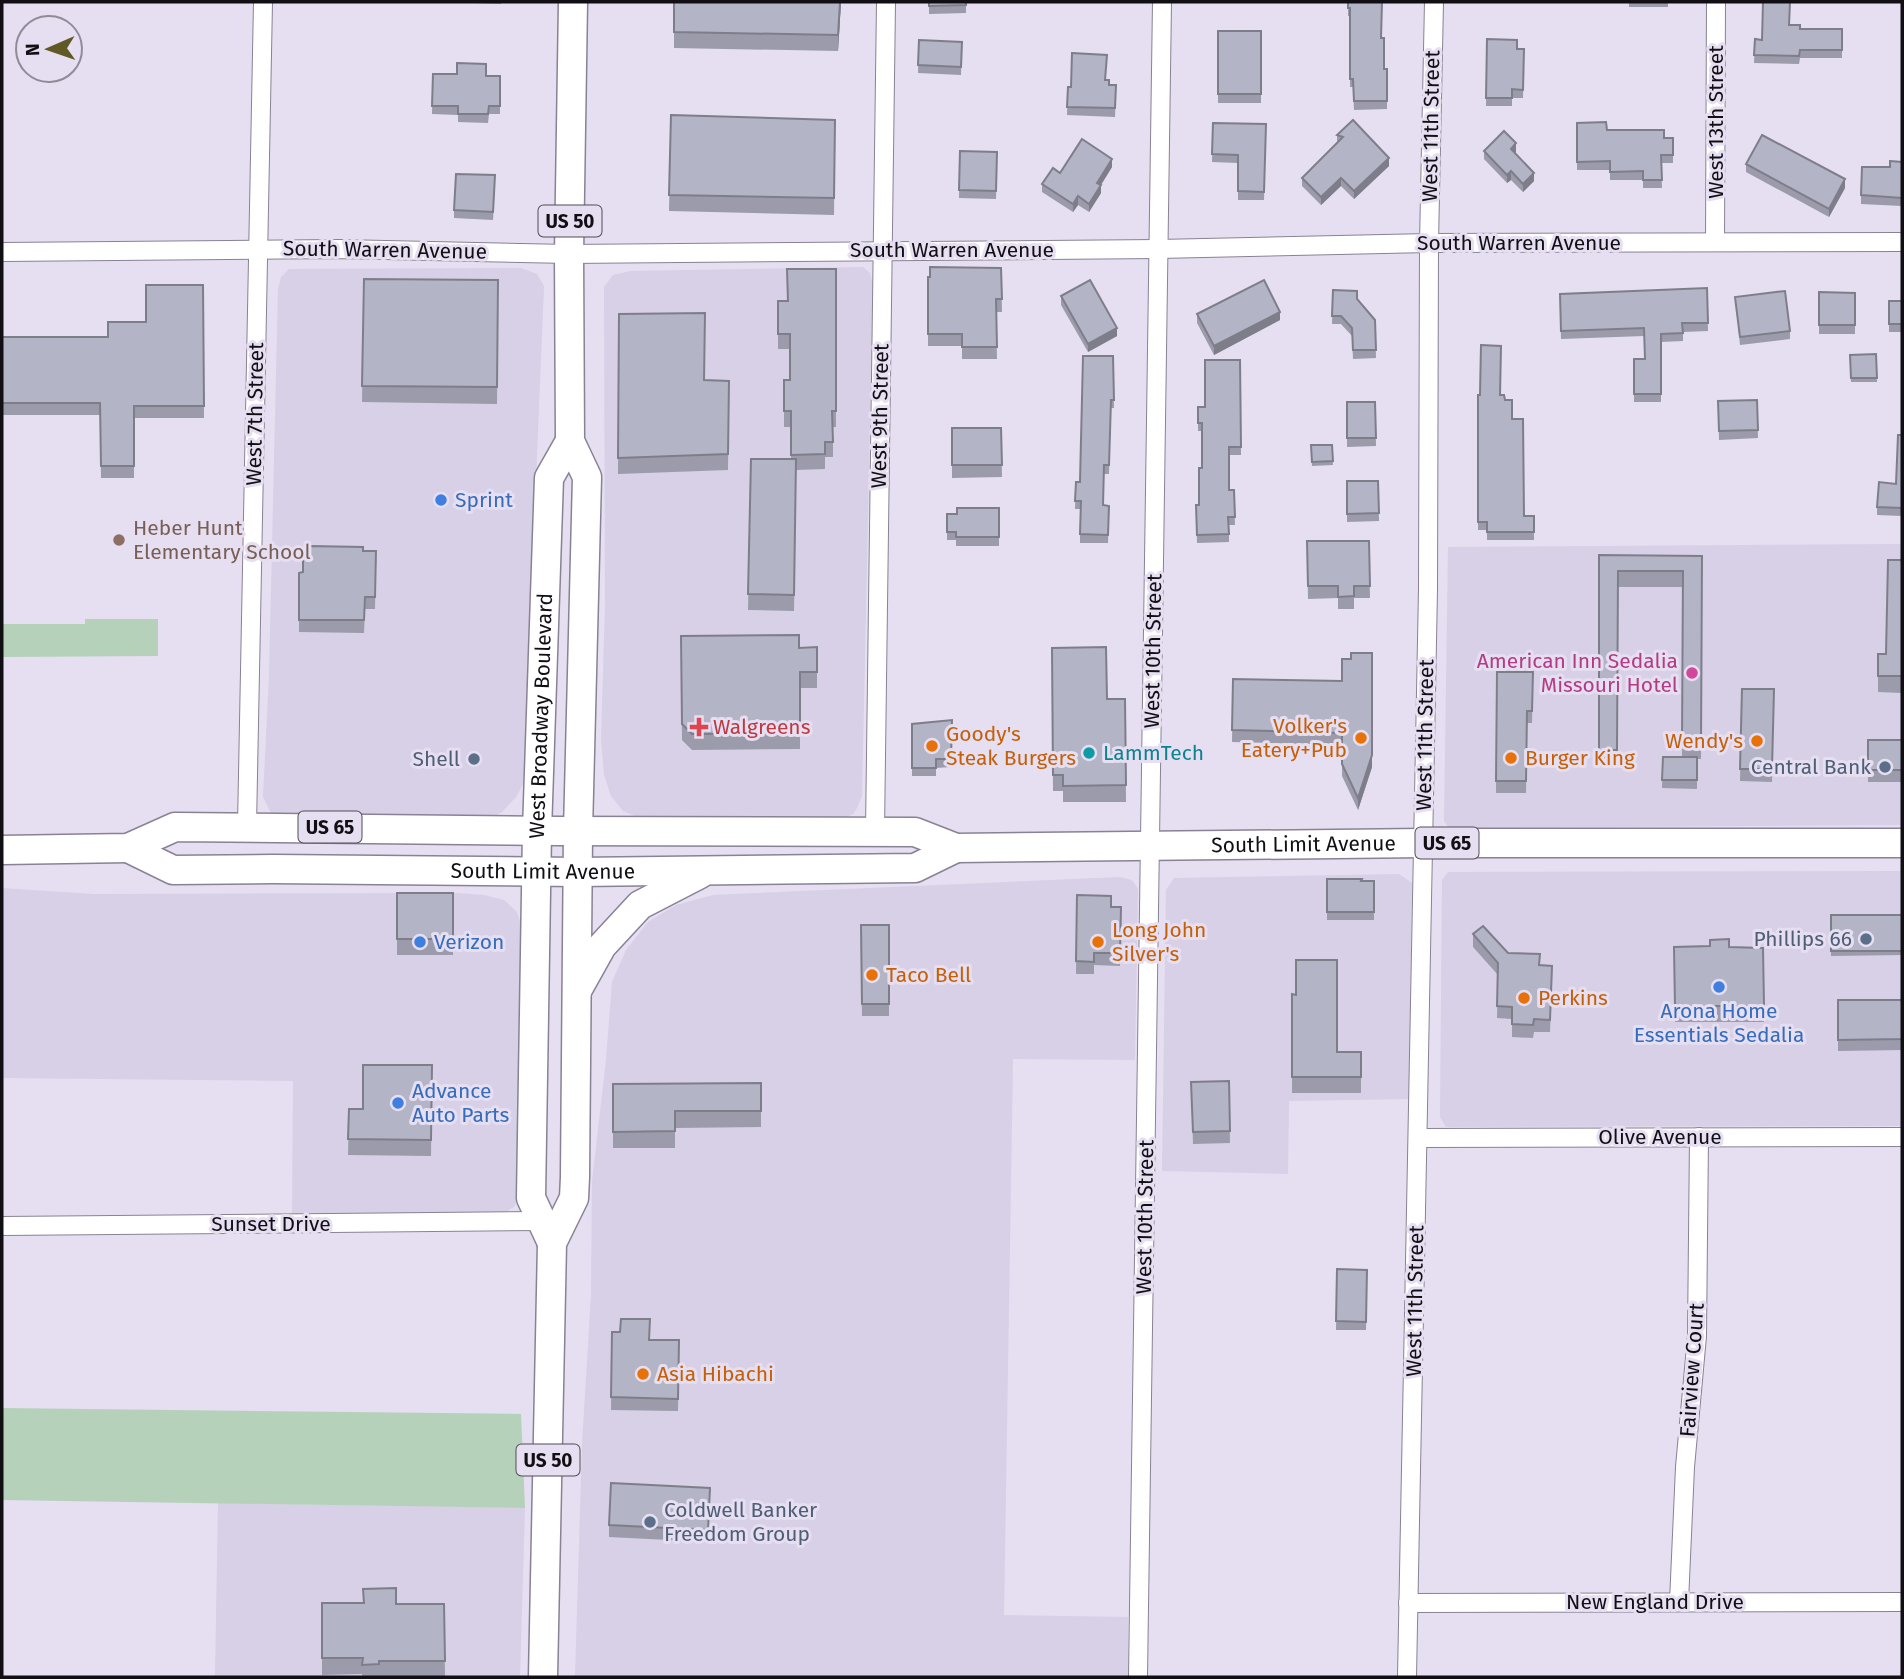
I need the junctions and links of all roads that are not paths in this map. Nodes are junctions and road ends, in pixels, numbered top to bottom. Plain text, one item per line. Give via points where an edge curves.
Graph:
1 (263, 2) edge
2 (573, 2) edge
3 (886, 2) edge
4 (1162, 2) edge
5 (1434, 2) edge
6 (1716, 2) edge
7 (1715, 242) junction
8 (1902, 242) edge
9 (1429, 243) junction
10 (1158, 248) junction
11 (259, 249) junction
12 (882, 250) junction
13 (2, 252) edge
14 (569, 254) junction
15 (570, 441) junction
16 (247, 826) junction
17 (537, 831) junction
18 (579, 831) junction
19 (876, 831) junction
20 (1423, 843) junction
21 (1902, 843) edge
22 (1150, 845) junction
23 (956, 848) junction
24 (128, 849) junction
25 (2, 850) edge
26 (708, 871) junction
27 (536, 872) junction
28 (578, 872) junction
29 (576, 991) junction
30 (1699, 1137) junction
31 (1902, 1137) edge
32 (1419, 1138) junction
33 (2, 1226) edge
34 (547, 1232) junction
35 (1679, 1602) junction
36 (1902, 1602) edge
37 (1408, 1603) junction
38 (544, 1677) edge
39 (1138, 1677) edge
40 (1407, 1677) edge

1 - 11 street, West 7th Street
2 - 14 highway, West Broadway Boulevard / US 50
3 - 12 street, West 9th Street
4 - 10 street, West 10th Street
5 - 9 street, West 11th Street
6 - 7 street, West 13th Street
7 - 8 street, South Warren Avenue
7 - 9 street, South Warren Avenue
9 - 10 street, South Warren Avenue
9 - 20 street, West 11th Street
10 - 12 street, South Warren Avenue
10 - 22 street, West 10th Street
11 - 13 street, South Warren Avenue
11 - 14 street, South Warren Avenue
11 - 16 street, West 7th Street
12 - 14 street, South Warren Avenue
12 - 19 street, West 9th Street
14 - 15 highway, West Broadway Boulevard / US 50
15 - 17 highway, West Broadway Boulevard / US 50 via 549,478
15 - 18 highway, West Broadway Boulevard / US 50 via 587,477
16 - 17 highway, South Limit Avenue / US 65
16 - 24 highway, South Limit Avenue / US 65 via 175,827
17 - 18 highway, South Limit Avenue / US 65
17 - 27 highway, West Broadway Boulevard / US 50
18 - 19 highway, South Limit Avenue / US 65
18 - 28 highway, West Broadway Boulevard / US 50
19 - 23 highway, South Limit Avenue / US 65 via 915,832
20 - 21 highway, South Limit Avenue / US 65
20 - 22 highway, South Limit Avenue / US 65
20 - 32 street, West 11th Street
22 - 23 highway, South Limit Avenue / US 65
22 - 39 street, West 10th Street
23 - 26 highway, South Limit Avenue / US 65 via 915,868
24 - 25 highway, South Limit Avenue / US 65
24 - 27 highway, South Limit Avenue / US 65 via 173,870
26 - 28 highway, South Limit Avenue / US 65
26 - 29 highway via 639,905 601,946
27 - 28 highway, South Limit Avenue / US 65
27 - 34 highway, West Broadway Boulevard / US 50 via 531,1198
28 - 29 highway, West Broadway Boulevard / US 50
29 - 34 highway, West Broadway Boulevard / US 50 via 574,1198
30 - 31 street, Olive Avenue
30 - 32 street, Olive Avenue
30 - 35 street, Fairview Court via 1697,1336
32 - 37 street, West 11th Street
33 - 34 street, Sunset Drive via 506,1223
34 - 38 highway, West Broadway Boulevard / US 50
35 - 36 street, New England Drive
35 - 37 street, New England Drive
37 - 40 street, West 11th Street

